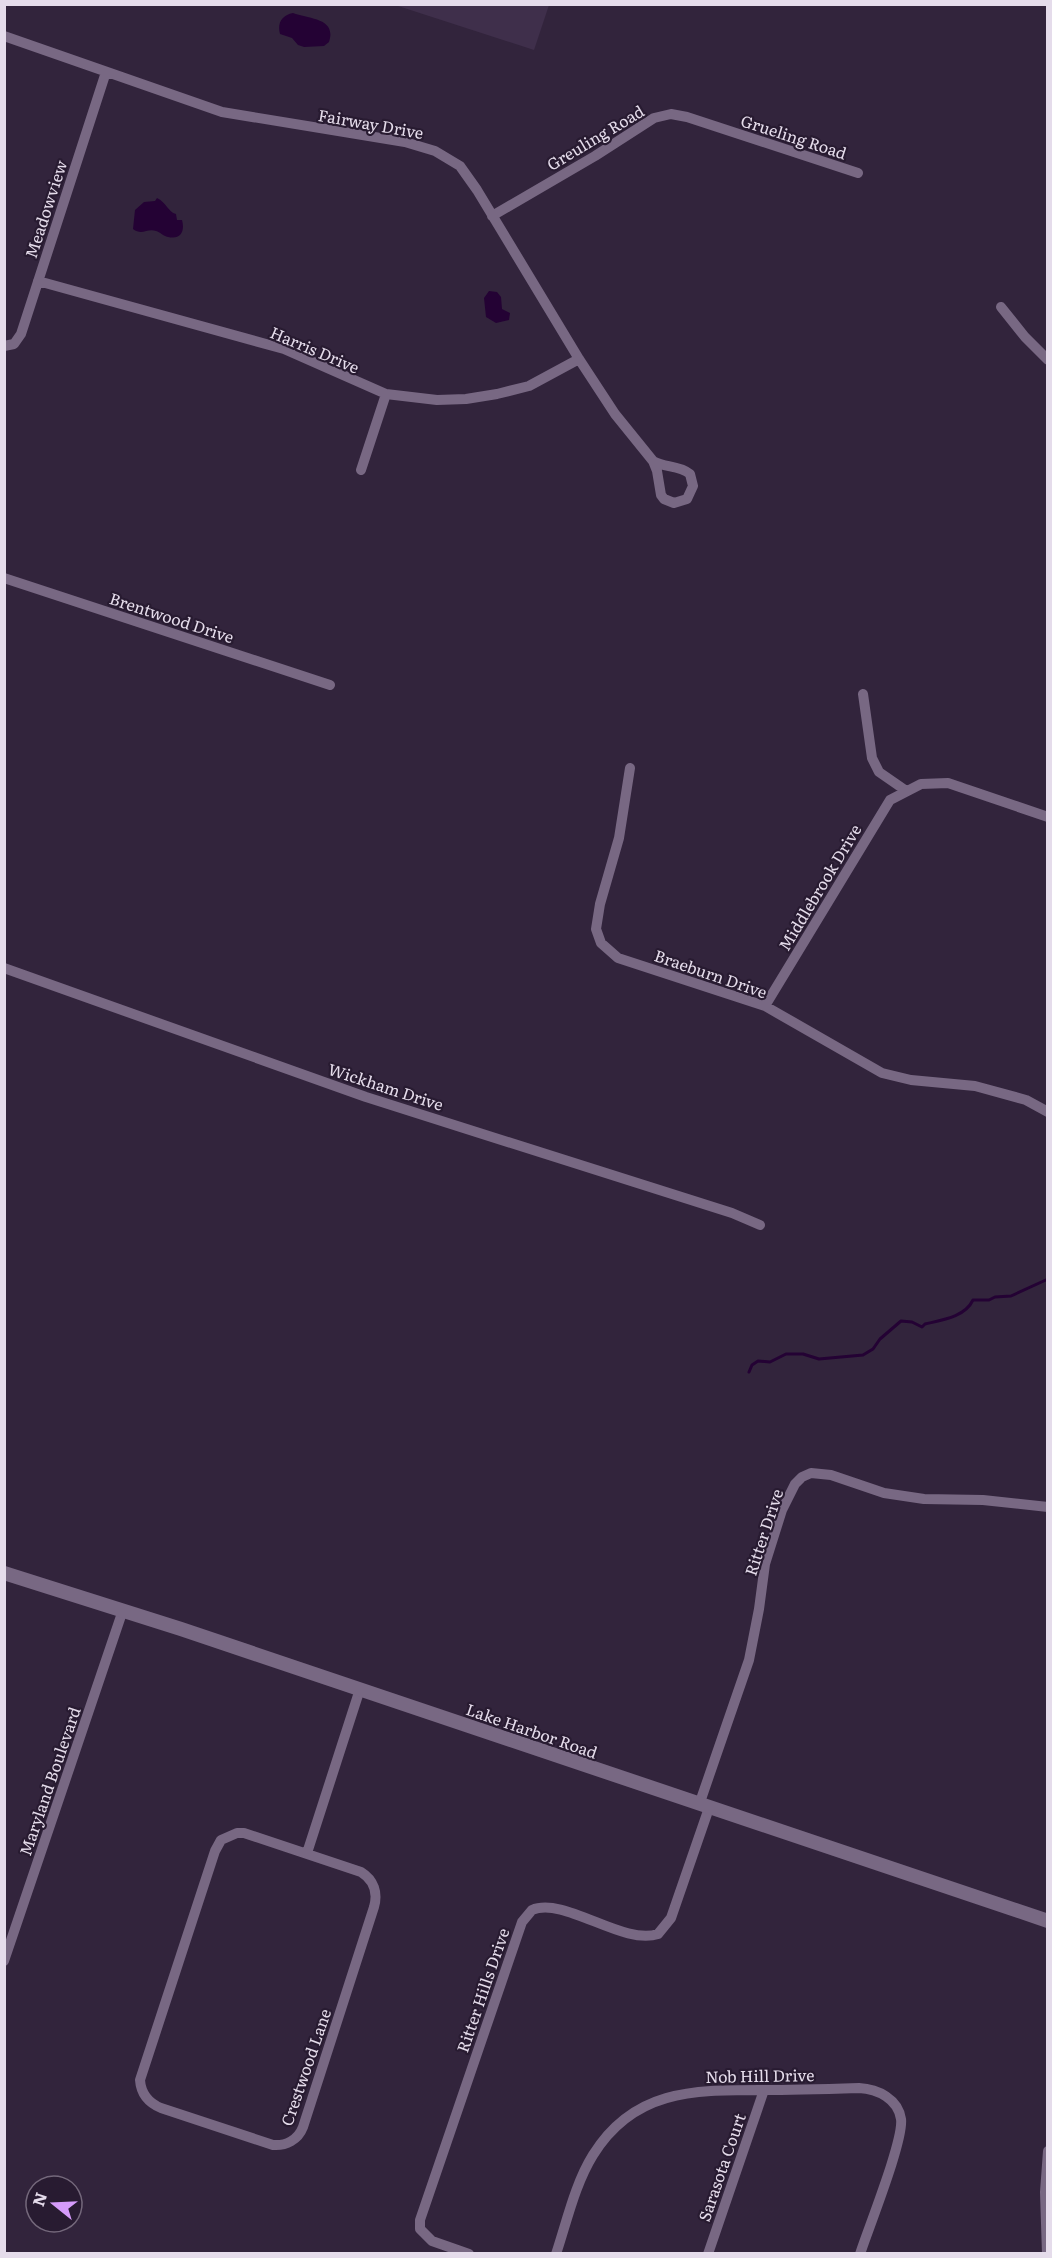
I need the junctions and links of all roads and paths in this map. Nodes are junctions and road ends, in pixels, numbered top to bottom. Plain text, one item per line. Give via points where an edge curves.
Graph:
1 (4, 36) edge
2 (106, 72) junction
3 (720, 127) joint
4 (858, 173) dead end
5 (492, 216) junction
6 (38, 281) junction
7 (1001, 307) dead end
8 (4, 346) edge
9 (579, 359) junction
10 (1047, 360) edge
11 (386, 394) junction
12 (653, 461) junction
13 (361, 470) dead end
14 (4, 578) edge
15 (330, 685) dead end
16 (863, 694) dead end
17 (630, 768) dead end
18 (905, 790) junction
19 (1047, 818) edge
20 (4, 968) edge
21 (765, 1006) junction
22 (1047, 1112) edge
23 (760, 1226) dead end
24 (1047, 1507) edge
25 (4, 1573) edge
26 (123, 1610) junction
27 (360, 1689) junction
28 (704, 1806) junction
29 (307, 1853) junction
30 (1047, 1922) edge
31 (4, 1961) edge
32 (764, 2090) junction
33 (1047, 2151) edge
34 (470, 2253) edge
35 (556, 2253) edge
36 (708, 2253) edge
37 (860, 2253) edge
38 (1047, 2253) edge

1 - 2 street, Fairway Drive
2 - 5 street, Fairway Drive via 222,112 405,142 435,151 460,166
2 - 6 street, Meadowview
3 - 4 street, Grueling Road
3 - 5 street, Greuling Road via 671,114 654,118
5 - 9 street, Fairway Drive
6 - 8 street, Meadowview via 21,334 14,344
6 - 11 street, Harris Drive via 284,349
7 - 10 street
9 - 11 street, Harris Drive via 529,386 497,394 437,400
9 - 12 street, Fairway Drive via 615,414
11 - 13 street
12 - 12 street, Fairway Drive via 690,474 693,486 687,499 674,503 664,499
14 - 15 street, Brentwood Drive
16 - 18 street via 872,758 879,772
17 - 21 street, Braeburn Drive via 596,928 601,943 618,958
18 - 19 street via 921,784 948,783
18 - 21 street, Middlebrook Drive via 890,800
20 - 23 street, Wickham Drive via 366,1097 721,1210
21 - 22 street, Braeburn Drive via 882,1073 975,1086 1026,1100
24 - 28 street, Ritter Drive via 924,1499 884,1493 831,1475 812,1473 802,1477 782,1509 765,1564 749,1660
25 - 26 street, Lake Harbor Road
26 - 27 street, Lake Harbor Road
26 - 31 street, Maryland Boulevard
27 - 28 street, Lake Harbor Road
27 - 29 street
28 - 30 street, Lake Harbor Road
28 - 34 street, Ritter Hills Drive via 671,1918 658,1934 639,1936 549,1906 537,1907 526,1915 514,1940 420,2220 420,2229 432,2241
29 - 29 street, Crestwood Lane via 244,1833 226,1836 217,1845 140,2080 142,2092 154,2105 273,2145 285,2145 300,2133 376,1896 372,1882 361,1872
32 - 35 street, Nob Hill Drive via 684,2092 660,2098 630,2114 592,2157
32 - 36 street, Sarasota Court
32 - 37 street, Nob Hill Drive via 868,2089 887,2097 898,2111 899,2135
33 - 38 street

